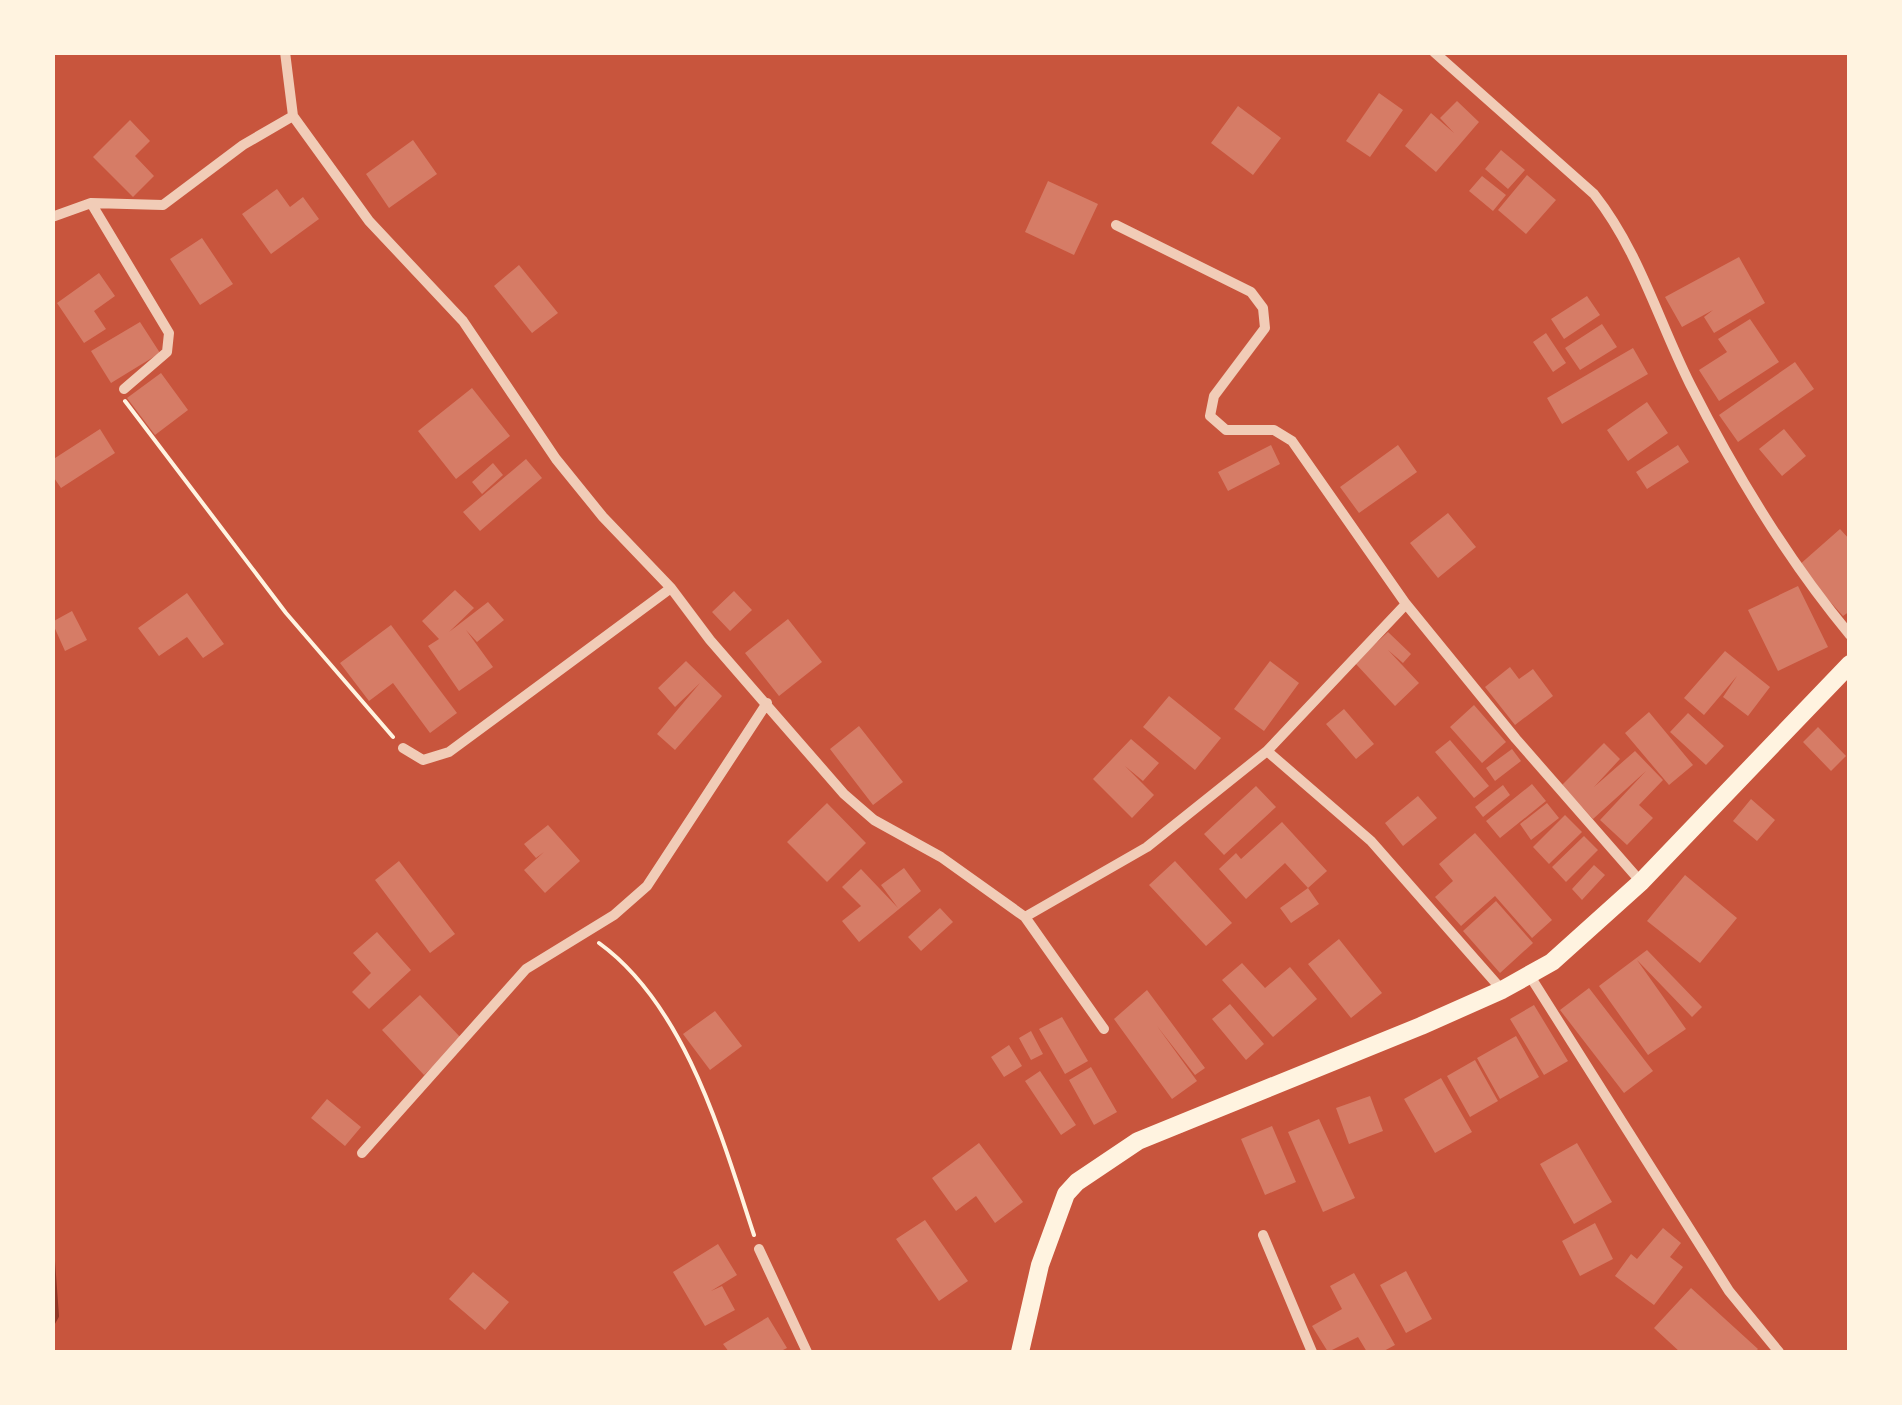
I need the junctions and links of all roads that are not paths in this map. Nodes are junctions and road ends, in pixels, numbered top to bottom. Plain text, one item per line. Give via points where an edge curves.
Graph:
1 (285, 52) edge
2 (1434, 52) edge
3 (293, 116) junction
4 (91, 202) junction
5 (52, 217) edge
6 (1116, 225) dead end
7 (124, 390) road end
8 (671, 588) junction
9 (1406, 604) junction
10 (1850, 635) edge
11 (1850, 664) edge
12 (767, 703) junction
13 (403, 748) road end
14 (1267, 751) junction
15 (1642, 882) junction
16 (1025, 917) junction
17 (1528, 972) junction
18 (1502, 990) junction
19 (1104, 1029) dead end
20 (362, 1153) dead end
21 (1262, 1235) dead end
22 (758, 1249) road end
23 (807, 1352) edge
24 (1020, 1352) edge
25 (1312, 1352) edge
26 (1779, 1352) edge

1 - 3 street
2 - 10 street via 1594,194 1613,219 1735,468 1790,560
3 - 4 street via 242,144 164,205
3 - 8 street via 369,221 464,321 556,459
4 - 5 street
4 - 7 street via 169,333 169,350
6 - 9 street via 1251,292 1263,308 1265,328 1214,396 1210,416 1226,430 1287,435
8 - 12 street
8 - 13 street via 449,752 423,760
9 - 14 street
9 - 15 street
11 - 15 highway
12 - 16 street via 874,820 942,857
12 - 20 street via 647,886 508,986
14 - 16 street via 1147,847
14 - 18 street via 1372,842
15 - 17 highway via 1566,951
16 - 19 street
17 - 18 highway
17 - 26 street via 1730,1291
18 - 24 highway via 1138,1141 1077,1182 1066,1194 1040,1265
21 - 25 street
22 - 23 street

